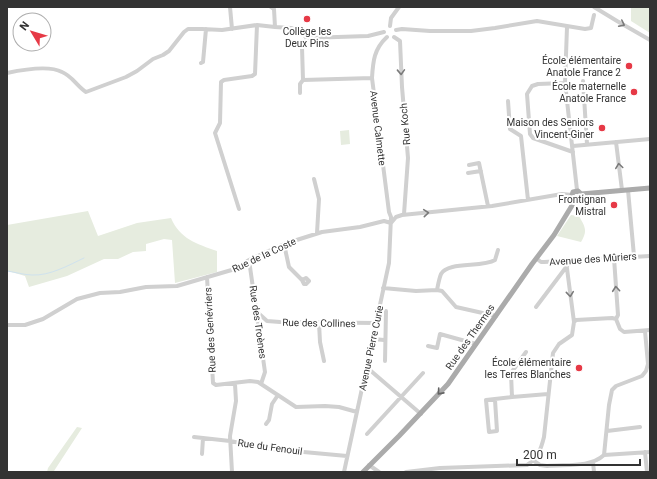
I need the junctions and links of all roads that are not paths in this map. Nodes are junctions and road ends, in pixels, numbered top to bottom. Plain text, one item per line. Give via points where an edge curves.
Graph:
1 (230, 7) edge
2 (271, 7) edge
3 (594, 7) edge
4 (397, 8) edge
5 (594, 14) dead end
6 (257, 25) junction
7 (275, 26) junction
8 (390, 26) junction
9 (566, 27) junction
10 (206, 29) junction
11 (232, 29) junction
12 (396, 30) junction
13 (384, 32) junction
14 (394, 37) junction
15 (307, 38) junction
16 (387, 38) junction
17 (650, 40) edge
18 (201, 63) dead end
19 (7, 73) edge
20 (372, 78) junction
21 (303, 80) junction
22 (582, 81) dead end
23 (565, 83) junction
24 (300, 93) dead end
25 (508, 101) dead end
26 (650, 139) edge
27 (616, 142) junction
28 (587, 144) junction
29 (573, 146) junction
30 (573, 152) junction
31 (469, 165) dead end
32 (481, 171) junction
33 (468, 173) dead end
34 (314, 179) dead end
35 (650, 188) edge
36 (625, 190) junction
37 (579, 192) junction
38 (574, 197) junction
39 (528, 200) junction
40 (488, 206) junction
41 (239, 209) dead end
42 (404, 214) junction
43 (391, 223) junction
44 (317, 233) junction
45 (284, 244) junction
46 (498, 250) dead end
47 (634, 256) junction
48 (650, 256) edge
49 (614, 258) junction
50 (537, 259) junction
51 (249, 260) junction
52 (566, 261) junction
53 (567, 266) junction
54 (207, 277) junction
55 (302, 280) dead end
56 (384, 288) junction
57 (437, 290) junction
58 (536, 307) dead end
59 (256, 311) junction
60 (386, 311) dead end
61 (496, 316) junction
62 (264, 319) junction
63 (616, 319) junction
64 (258, 321) junction
65 (574, 322) junction
66 (319, 323) junction
67 (376, 323) junction
68 (7, 325) edge
69 (648, 331) edge
70 (373, 339) junction
71 (384, 340) junction
72 (476, 344) junction
73 (428, 346) dead end
74 (526, 352) dead end
75 (324, 361) dead end
76 (384, 361) dead end
77 (366, 369) junction
78 (423, 373) dead end
79 (235, 384) junction
80 (262, 384) junction
81 (548, 394) junction
82 (278, 395) junction
83 (401, 397) junction
84 (512, 397) junction
85 (495, 400) junction
86 (357, 412) junction
87 (421, 414) junction
88 (266, 424) dead end
89 (640, 427) dead end
90 (607, 431) junction
91 (367, 434) dead end
92 (194, 437) dead end
93 (204, 438) junction
94 (230, 441) junction
95 (648, 452) edge
96 (202, 454) dead end
97 (604, 455) junction
98 (347, 456) junction
99 (534, 461) junction
100 (593, 462) junction
101 (369, 465) junction
102 (457, 470) edge
103 (232, 472) edge
104 (344, 472) edge
105 (363, 472) edge
106 (379, 472) edge
107 (406, 472) edge
108 (594, 472) edge
109 (646, 472) edge

1 - 11 street
2 - 7 street via 274,9
3 -> 17 street
4 - 8 street
5 - 9 street via 592,28
6 - 7 street
6 - 11 street
6 - 41 street via 255,74 222,82 220,123 215,133
7 - 15 street via 300,31
8 - 12 street
8 - 13 street via 385,28
9 - 12 street via 537,21 470,31
9 - 23 street
10 - 11 street
10 - 18 street
10 - 19 street via 193,28 184,32 173,47 163,55 152,58 137,71 86,92 62,71 34,68
12 - 14 street
13 - 15 street via 368,36
13 - 16 street
14 - 16 street
14 -> 42 street, Rue Koch via 400,41 408,158
15 - 21 street via 302,47
16 - 20 street, Avenue Calmette via 375,53
20 - 21 street
20 - 43 street, Avenue Calmette
21 - 24 street via 300,84
22 - 28 street
23 - 29 street
23 - 30 street via 538,84 532,86 526,94 530,134 533,138
25 - 39 street via 510,129 521,136
26 - 27 street
27 - 28 street
36 -> 27 street
28 - 29 street
29 - 30 street
30 - 37 street
31 - 32 street via 479,163
32 - 33 street
32 - 40 street
34 - 44 street via 319,199
35 - 36 main road
36 - 37 main road
36 - 47 street
37 - 38 main road, Rue des Thermes via 573,192
38 - 39 street via 562,194
38 - 50 main road, Rue des Thermes via 554,235
39 - 40 street
42 -> 40 street
42 - 43 street via 396,217
43 - 44 street, Rue de la Coste via 384,221
43 - 56 street, Avenue Pierre Curie via 389,263
44 - 45 street, Rue de la Coste
45 - 51 street, Rue de la Coste
45 - 55 street via 289,267
46 - 57 street via 495,260 490,263 462,265 445,270 441,274
47 - 48 street, Avenue des Mûriers
47 - 49 street, Avenue des Mûriers
49 - 52 street, Avenue des Mûriers
63 -> 49 street via 618,315
50 - 52 street, Avenue des Mûriers via 542,262
50 - 61 main road, Rue des Thermes
51 - 54 street, Rue de la Coste via 235,269
51 - 59 street, Rue des Troènes
52 - 53 street
53 - 58 street
53 -> 65 street
54 - 68 street, Rue de la Coste via 176,286 100,293 77,299 43,319 25,325
54 - 79 street, Rue des Genévriers via 213,383
56 - 57 street
56 - 67 street, Avenue Pierre Curie
57 - 61 street via 442,291 456,307
59 - 62 street
59 - 64 street, Rue des Troènes
60 - 71 street
61 - 72 main road, Rue des Thermes
62 - 64 street, Rue des Collines
62 - 66 street, Rue des Collines
63 - 65 street
63 - 69 street via 624,332
64 - 80 street, Rue des Troènes via 265,372
65 - 81 street via 572,335 559,344 553,353
66 - 67 street, Rue des Collines
66 - 75 street
67 - 70 street, Avenue Pierre Curie
69 - 90 street via 646,371 642,376 612,390 608,405
70 - 71 street
70 - 77 street, Avenue Pierre Curie
71 - 76 street
72 - 73 street via 440,334 437,348
72 -> 87 main road, Rue des Thermes via 448,384
74 - 84 street via 511,373
77 - 83 street
77 - 86 street, Avenue Pierre Curie
78 - 83 street
79 - 80 street via 250,381
79 - 94 street via 236,401
80 - 82 street
81 - 84 street
81 - 99 street via 543,442
82 - 86 street via 296,407 339,407
82 - 88 street via 272,404
83 - 87 street
83 - 91 street
84 - 85 street
85 - 85 street via 486,400 489,432 497,431
86 - 98 street, Avenue Pierre Curie
87 - 101 main road, Rue des Thermes
89 - 90 street
90 - 97 street
92 - 93 street, Rue du Fenouil
93 - 94 street, Rue du Fenouil
93 - 96 street
94 - 98 street, Rue du Fenouil via 271,449
94 - 103 street
95 - 97 street
95 - 109 street
97 - 100 street
98 - 104 street, Avenue Pierre Curie
99 - 100 street via 547,466
99 - 102 street via 520,466
100 - 108 street
101 - 105 main road, Rue des Thermes
101 - 106 street
102 - 107 street via 440,468

